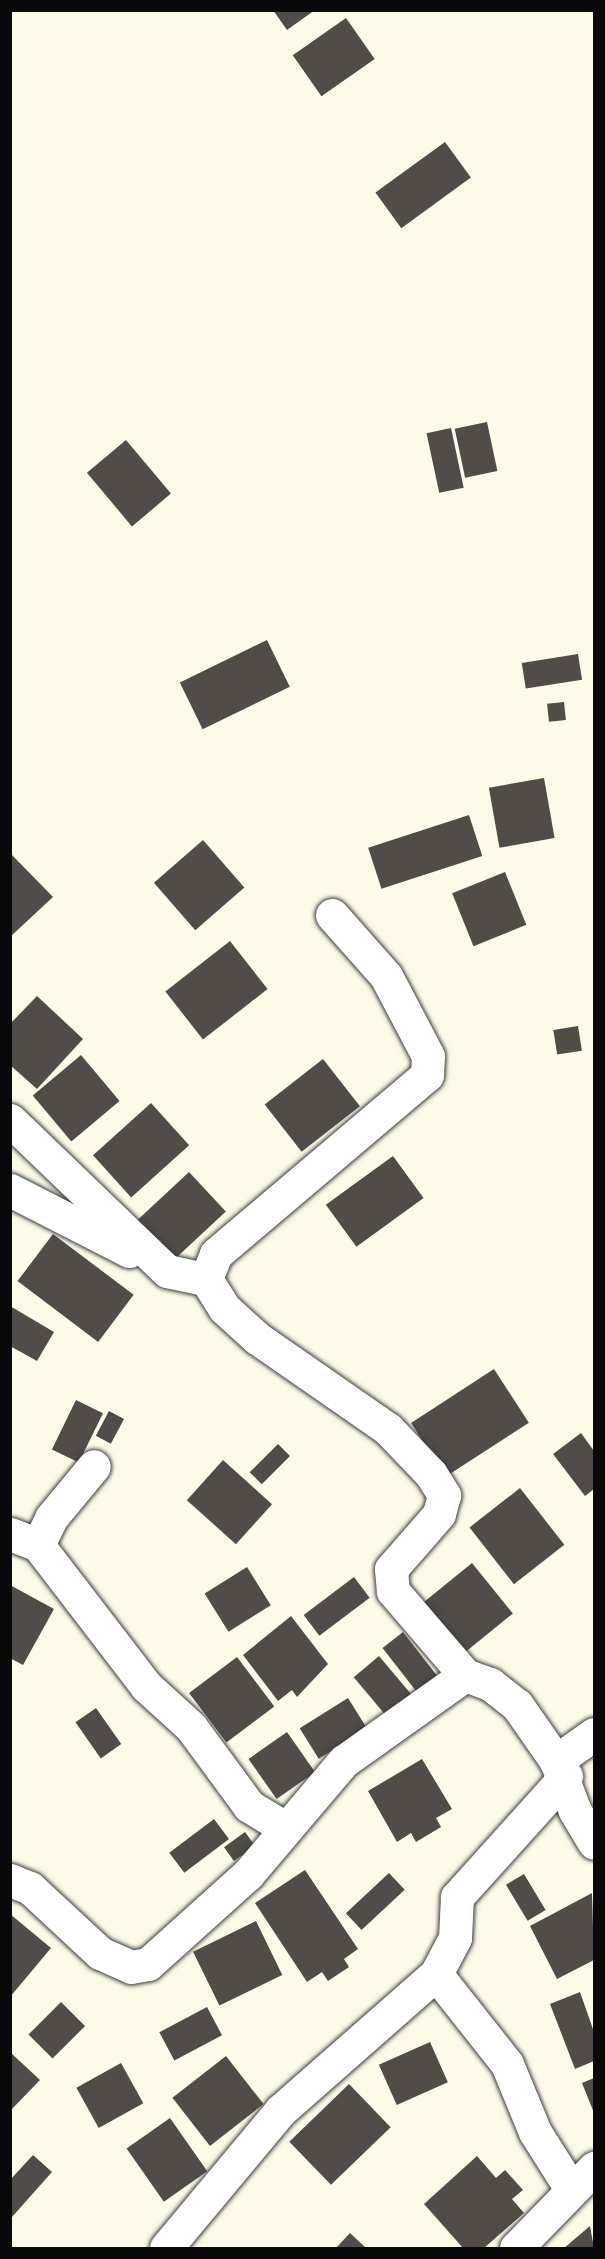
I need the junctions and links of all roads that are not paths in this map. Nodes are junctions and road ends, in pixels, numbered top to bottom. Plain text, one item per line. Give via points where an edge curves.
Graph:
1 (332, 915) dead end
2 (10, 1120) edge
3 (10, 1190) edge
4 (167, 1271) junction
5 (206, 1279) junction
6 (94, 1466) dead end
7 (24, 1540) edge
8 (465, 1675) junction
9 (594, 1734) edge
10 (561, 1768) junction
11 (285, 1828) junction
12 (594, 1843) edge
13 (10, 1880) edge
14 (436, 1974) junction
15 (583, 2178) edge
16 (166, 2248) edge
17 (516, 2248) edge

1 - 5 street via 386,976 428,1056 427,1075 216,1254
2 - 4 street
3 - 4 street
4 - 5 street
5 - 8 street via 224,1308 257,1338 388,1429 431,1474 444,1495 439,1514 391,1569 393,1591
6 - 7 street via 51,1518
7 - 11 street via 146,1686 169,1701 191,1727 249,1806
8 - 10 street via 490,1684 517,1705
8 - 11 street via 344,1761
9 - 10 street
10 - 12 street via 575,1811
10 - 14 street via 457,1897 455,1938
11 - 13 street via 248,1874 148,1964 131,1967 100,1953 30,1888
14 - 15 street via 507,2064 536,2132
14 - 16 street via 280,2111
15 - 17 street

